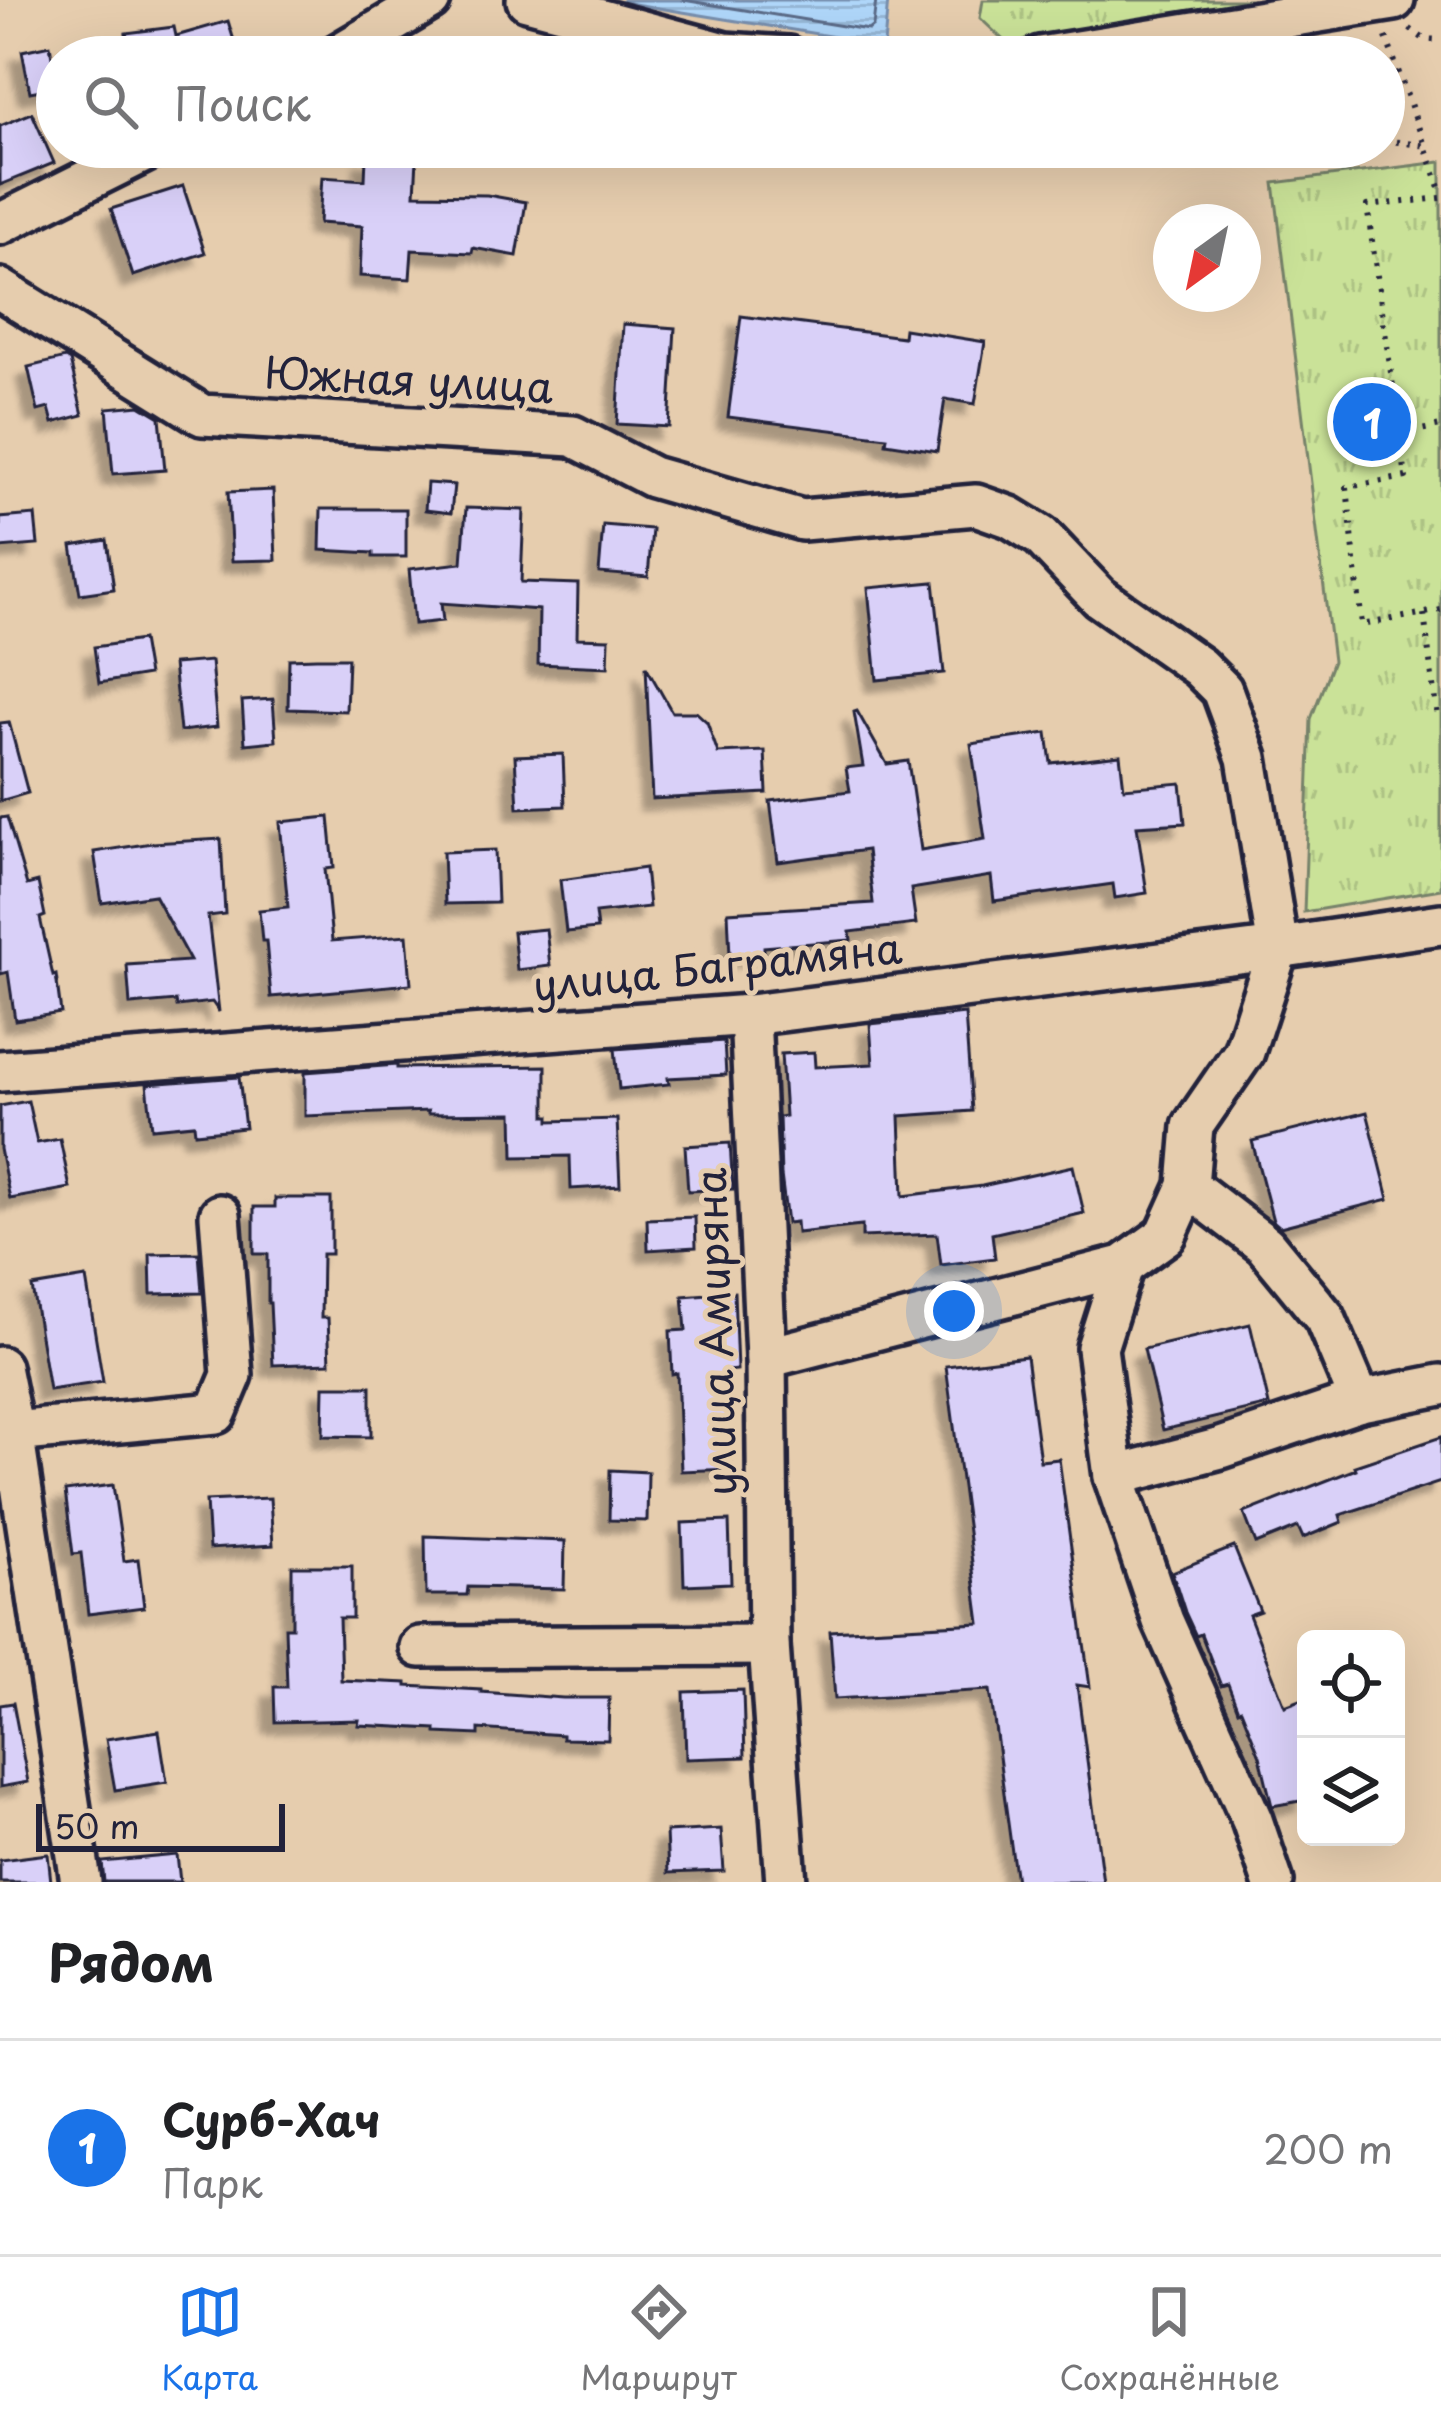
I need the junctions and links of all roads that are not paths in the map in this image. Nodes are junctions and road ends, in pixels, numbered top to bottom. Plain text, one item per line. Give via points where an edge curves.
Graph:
1 (430, 0) edge
2 (527, 0) edge
3 (1384, 1) edge
4 (369, 36) edge
5 (661, 36) edge
6 (1169, 36) edge
7 (112, 168) edge
8 (0, 224) edge
9 (0, 289) edge
10 (1441, 924) edge
11 (1278, 948) junction
12 (750, 1015) junction
13 (0, 1071) edge
14 (1188, 1186) junction
15 (220, 1215) dead end
16 (1124, 1266) junction
17 (766, 1358) junction
18 (0, 1367) edge
19 (1441, 1384) edge
20 (1360, 1401) junction
21 (8, 1420) edge
22 (1114, 1476) junction
23 (769, 1645) junction
24 (420, 1647) dead end
25 (81, 1882) edge
26 (786, 1882) edge
27 (1273, 1882) edge

1 - 4 street
2 - 5 street
3 - 6 street
7 - 8 street
9 - 11 street, Южная улица via 202,415 573,436 652,478 802,520 976,505 1010,517 1222,690 1247,758
10 - 11 street, улица Баграмяна
11 - 12 street, улица Баграмяна
11 - 14 street via 1244,1052 1193,1126
12 - 13 street, улица Баграмяна
12 - 17 street, улица Амиряна
14 - 16 street via 1166,1235
14 - 20 street via 1265,1244 1325,1318
15 - 21 street via 232,1376 216,1413
16 - 17 street
16 - 22 street via 1096,1348
17 - 23 street, улица Амиряна
18 - 21 street
19 - 20 street
20 - 22 street
21 - 25 street
22 - 27 street via 1163,1621
23 - 24 street
23 - 26 street, улица Амиряна

